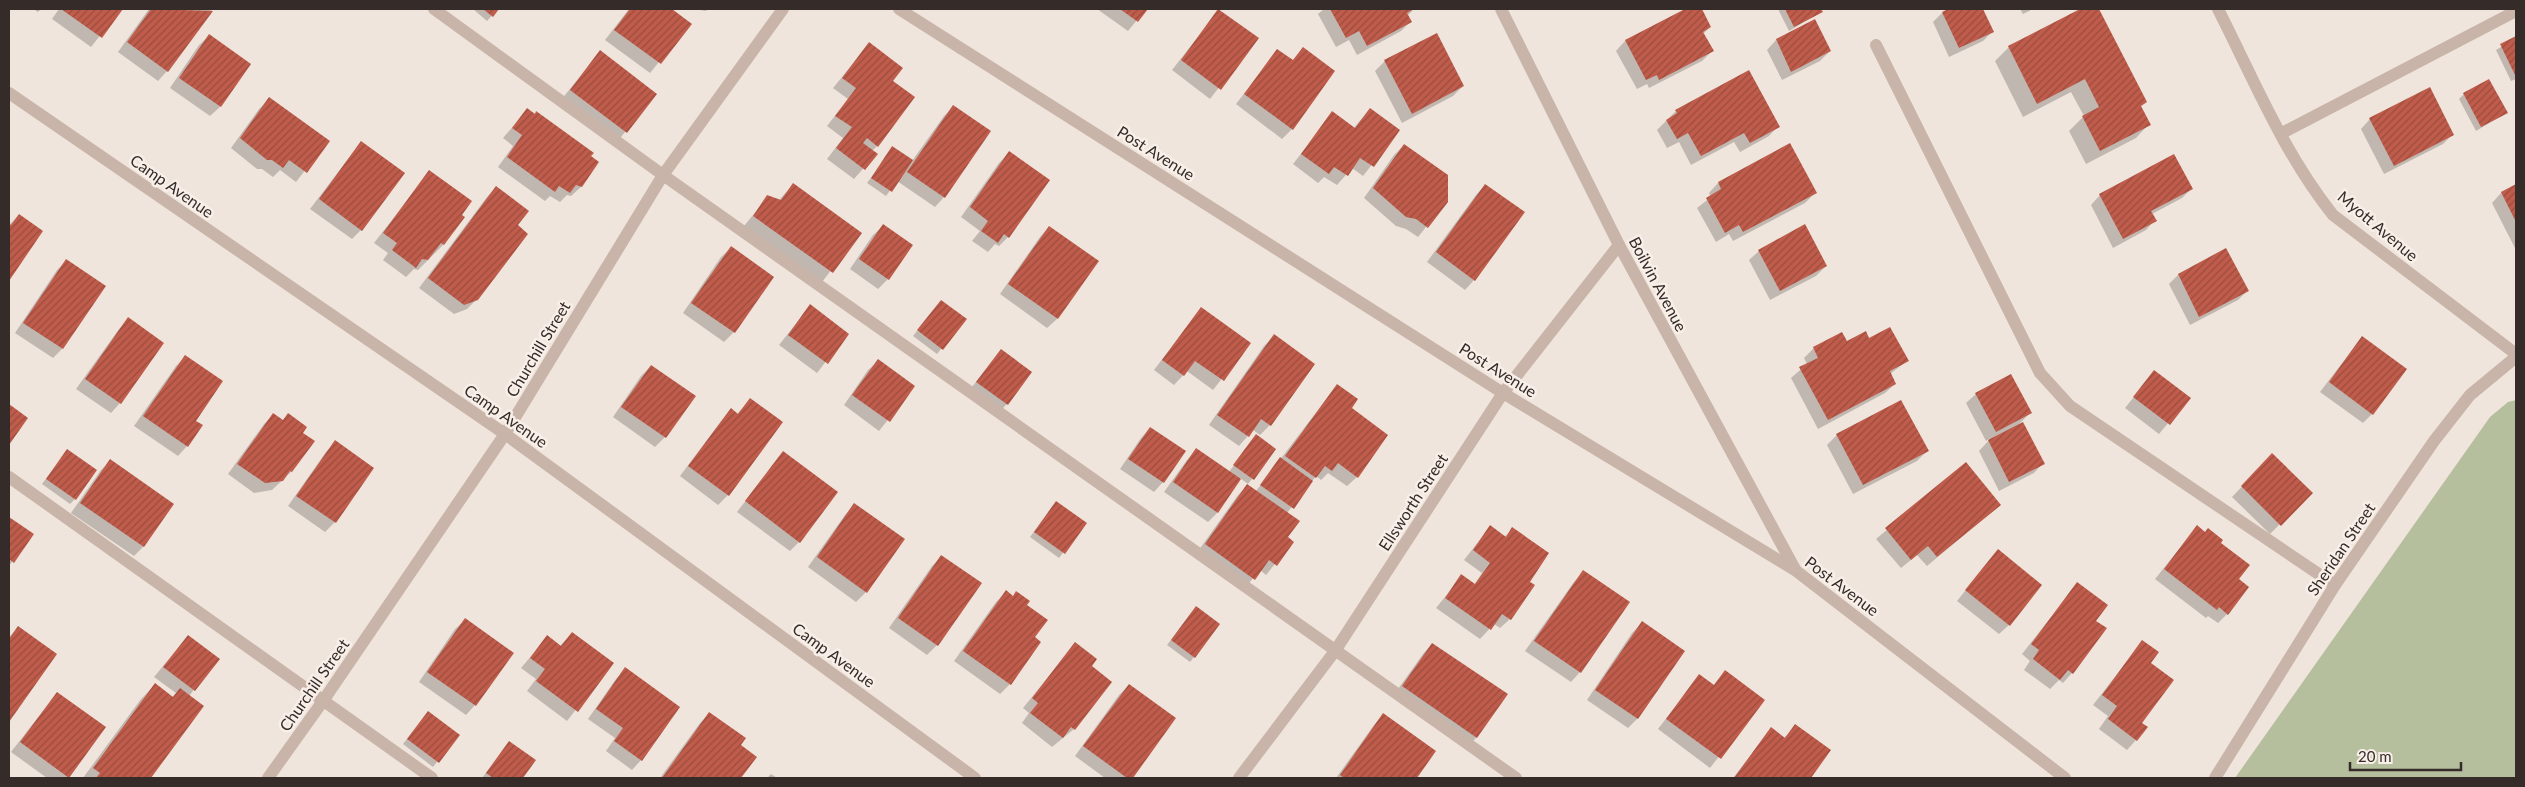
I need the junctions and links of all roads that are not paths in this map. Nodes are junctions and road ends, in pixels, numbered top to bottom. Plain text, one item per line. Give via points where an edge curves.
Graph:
1 (434, 9) edge
2 (783, 9) edge
3 (899, 9) edge
4 (1501, 9) edge
5 (2218, 9) edge
6 (2516, 11) edge
7 (1876, 46) dead end
8 (9, 93) edge
9 (2282, 133) junction
10 (663, 175) junction
11 (1618, 246) junction
12 (2516, 356) edge
13 (1503, 394) junction
14 (505, 434) junction
15 (9, 477) edge
16 (1796, 570) junction
17 (2335, 585) junction
18 (1335, 651) junction
19 (323, 701) junction
20 (268, 778) edge
21 (432, 778) edge
22 (975, 778) edge
23 (1239, 778) edge
24 (1516, 778) edge
25 (2065, 778) edge
26 (2215, 778) edge

1 - 10 street
2 - 10 street, Churchill Street
3 - 13 street, Post Avenue
4 - 11 street, Boilvin Avenue
5 - 9 street, Myott Avenue
6 - 9 street
7 - 17 street via 2040,373 2070,406
8 - 14 street, Camp Avenue
9 - 12 street, Myott Avenue via 2314,191 2333,214
10 - 14 street, Churchill Street
10 - 18 street
11 - 13 street, Ellsworth Street
11 - 16 street, Boilvin Avenue
12 - 17 street, Sheridan Street via 2470,395 2434,441
13 - 16 street, Post Avenue
13 - 18 street, Ellsworth Street
14 - 19 street, Churchill Street
14 - 22 street, Camp Avenue
15 - 19 street
16 - 25 street, Post Avenue
17 - 26 street, Sheridan Street
18 - 23 street, Ellsworth Street
18 - 24 street
19 - 20 street, Churchill Street
19 - 21 street

